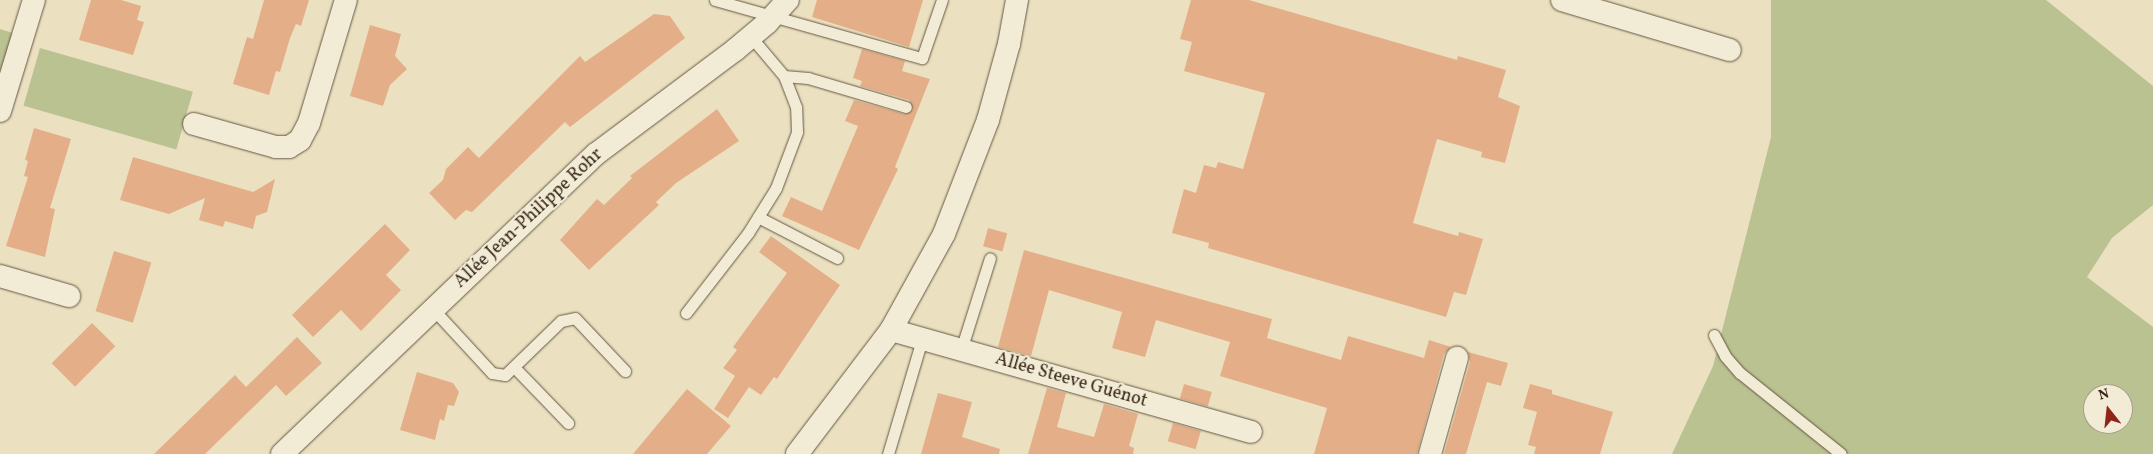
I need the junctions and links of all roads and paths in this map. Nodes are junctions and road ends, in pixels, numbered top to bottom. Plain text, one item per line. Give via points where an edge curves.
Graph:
1 (34, 0) edge
2 (346, 0) edge
3 (715, 0) edge
4 (788, 0) edge
5 (942, 0) edge
6 (1017, 0) edge
7 (1563, 0) edge
8 (773, 17) junction
9 (750, 37) junction
10 (1730, 50) dead end
11 (784, 76) junction
12 (906, 107) dead end
13 (0, 111) edge
14 (194, 124) dead end
15 (758, 217) junction
16 (837, 258) dead end
17 (990, 258) dead end
18 (0, 276) edge
19 (69, 296) dead end
20 (433, 310) junction
21 (686, 313) dead end
22 (891, 330) junction
23 (1714, 335) dead end
24 (922, 339) junction
25 (961, 350) junction
26 (1457, 358) dead end
27 (514, 366) junction
28 (625, 370) dead end
29 (568, 423) dead end
30 (1251, 432) dead end
31 (282, 454) edge
32 (797, 454) edge
33 (888, 454) edge
34 (1430, 454) edge
35 (1842, 454) edge

1 - 13 street
2 - 14 street via 310,123 300,140 289,147 276,147
3 - 8 lane
4 - 8 street, Allée Jean-Philippe Rohr
5 - 8 lane via 922,58
6 - 22 street via 1009,44 964,187 920,283
7 - 10 street
8 - 9 street, Allée Jean-Philippe Rohr
9 - 11 lane
9 - 20 street, Allée Jean-Philippe Rohr via 596,154
11 - 12 lane via 808,78
11 - 15 lane via 796,107 797,132 776,188
15 - 16 lane
15 - 21 lane
17 - 25 lane
18 - 19 street
20 - 27 lane via 492,373 505,375
20 - 31 street, Allée Jean-Philippe Rohr
22 - 24 street, Allée Steeve Guénot
22 - 32 street
23 - 35 lane via 1725,356 1740,373
24 - 25 street, Allée Steeve Guénot
24 - 33 lane
25 - 30 street, Allée Steeve Guénot
26 - 34 street
27 - 28 lane via 561,321 575,318
27 - 29 lane

